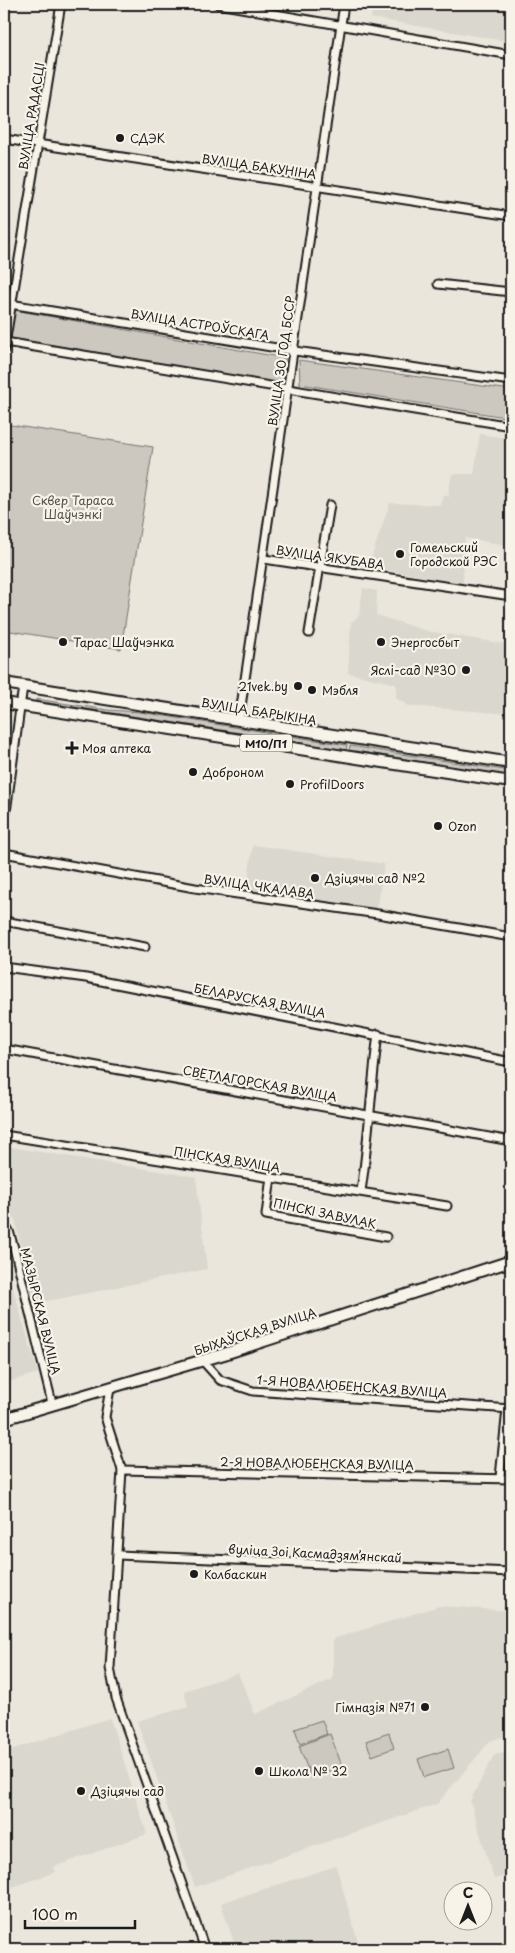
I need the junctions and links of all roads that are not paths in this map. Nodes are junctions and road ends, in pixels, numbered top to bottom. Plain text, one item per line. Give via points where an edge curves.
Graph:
1 (61, 4) edge
2 (218, 4) edge
3 (344, 4) edge
4 (340, 27) junction
5 (511, 56) edge
6 (4, 139) edge
7 (38, 144) junction
8 (316, 185) junction
9 (511, 216) edge
10 (438, 284) dead end
11 (511, 292) edge
12 (8, 303) edge
13 (5, 342) junction
14 (4, 350) edge
15 (295, 351) junction
16 (511, 381) edge
17 (289, 390) junction
18 (511, 426) edge
19 (330, 505) dead end
20 (264, 559) junction
21 (319, 566) junction
22 (511, 596) edge
23 (310, 633) dead end
24 (4, 684) edge
25 (23, 686) junction
26 (4, 703) edge
27 (20, 705) junction
28 (239, 720) junction
29 (511, 763) edge
30 (511, 782) edge
31 (4, 827) edge
32 (4, 854) edge
33 (4, 921) edge
34 (511, 938) edge
35 (145, 947) dead end
36 (4, 966) edge
37 (378, 1034) junction
38 (4, 1049) edge
39 (511, 1062) edge
40 (368, 1114) junction
41 (4, 1135) edge
42 (511, 1141) edge
43 (271, 1177) junction
44 (361, 1191) junction
45 (447, 1206) dead end
46 (4, 1227) edge
47 (386, 1237) dead end
48 (511, 1261) edge
49 (202, 1360) junction
50 (110, 1388) junction
51 (52, 1403) junction
52 (509, 1409) edge
53 (4, 1419) edge
54 (122, 1470) junction
55 (500, 1478) junction
56 (511, 1479) edge
57 (118, 1554) junction
58 (511, 1572) edge
59 (205, 1949) edge

1 - 7 street, ВУЛІЦА РАДАСЦІ
2 - 4 street
3 - 4 street, ВУЛІЦА 30 ГОД БССР
4 - 5 street
4 - 8 street, ВУЛІЦА 30 ГОД БССР
6 - 7 street, ВУЛІЦА БАКУНІНА
7 - 8 street, ВУЛІЦА БАКУНІНА
7 - 12 street, ВУЛІЦА РАДАСЦІ
8 - 9 street, ВУЛІЦА БАКУНІНА
8 - 15 street, ВУЛІЦА 30 ГОД БССР
10 - 11 street
12 - 13 street, ВУЛІЦА РАДАСЦІ
12 - 15 street, ВУЛІЦА АСТРОЎСКАГА
13 - 14 street, ВУЛІЦА РАДАСЦІ
13 - 17 street
15 - 16 street, ВУЛІЦА АСТРОЎСКАГА
15 - 17 street, ВУЛІЦА 30 ГОД БССР
17 - 18 street
17 - 20 street, ВУЛІЦА 30 ГОД БССР
19 - 21 street
20 - 21 street, ВУЛІЦА ЯКУБАВА
20 - 28 street, ВУЛІЦА 30 ГОД БССР
21 - 22 street, ВУЛІЦА ЯКУБАВА
21 - 23 street
24 - 25 main road, ВУЛІЦА БАРЫКІНА / М10/П1
25 - 27 street
25 - 28 main road, ВУЛІЦА БАРЫКІНА / М10/П1
26 - 27 main road, М10/П1
27 - 30 main road, М10/П1
27 - 31 street
28 - 29 main road, ВУЛІЦА БАРЫКІНА / М10/П1
32 - 34 street, ВУЛІЦА ЧКАЛАВА
33 - 35 street
36 - 37 street, БЕЛАРУСКАЯ ВУЛІЦА via 96,980
37 - 39 street, БЕЛАРУСКАЯ ВУЛІЦА
37 - 40 street
38 - 40 street, СВЕТЛАГОРСКАЯ ВУЛІЦА
40 - 42 street, СВЕТЛАГОРСКАЯ ВУЛІЦА
40 - 44 street via 368,1148
41 - 43 street, ПІНСКАЯ ВУЛІЦА
43 - 44 street, ПІНСКАЯ ВУЛІЦА
43 - 47 street, ПІНСКІ ЗАВУЛАК via 266,1215
44 - 45 street, ПІНСКАЯ ВУЛІЦА
46 - 51 street, МАЗЫРСКАЯ ВУЛІЦА via 9,1231 14,1248
48 - 49 main road, БЫХАЎСКАЯ ВУЛІЦА
49 - 50 main road, БЫХАЎСКАЯ ВУЛІЦА
49 - 52 street, 1-Я НОВАЛЮБЕНСКАЯ ВУЛІЦА via 220,1380 253,1391
50 - 51 main road, БЫХАЎСКАЯ ВУЛІЦА
50 - 54 street via 105,1417
51 - 53 main road, БЫХАЎСКАЯ ВУЛІЦА
52 - 55 street
54 - 55 street, 2-Я НОВАЛЮБЕНСКАЯ ВУЛІЦА
54 - 57 street
55 - 56 street, 2-Я НОВАЛЮБЕНСКАЯ ВУЛІЦА
57 - 58 street, вуліца Зоі Касмадзямʼянскай
57 - 59 street via 110,1668 116,1698

